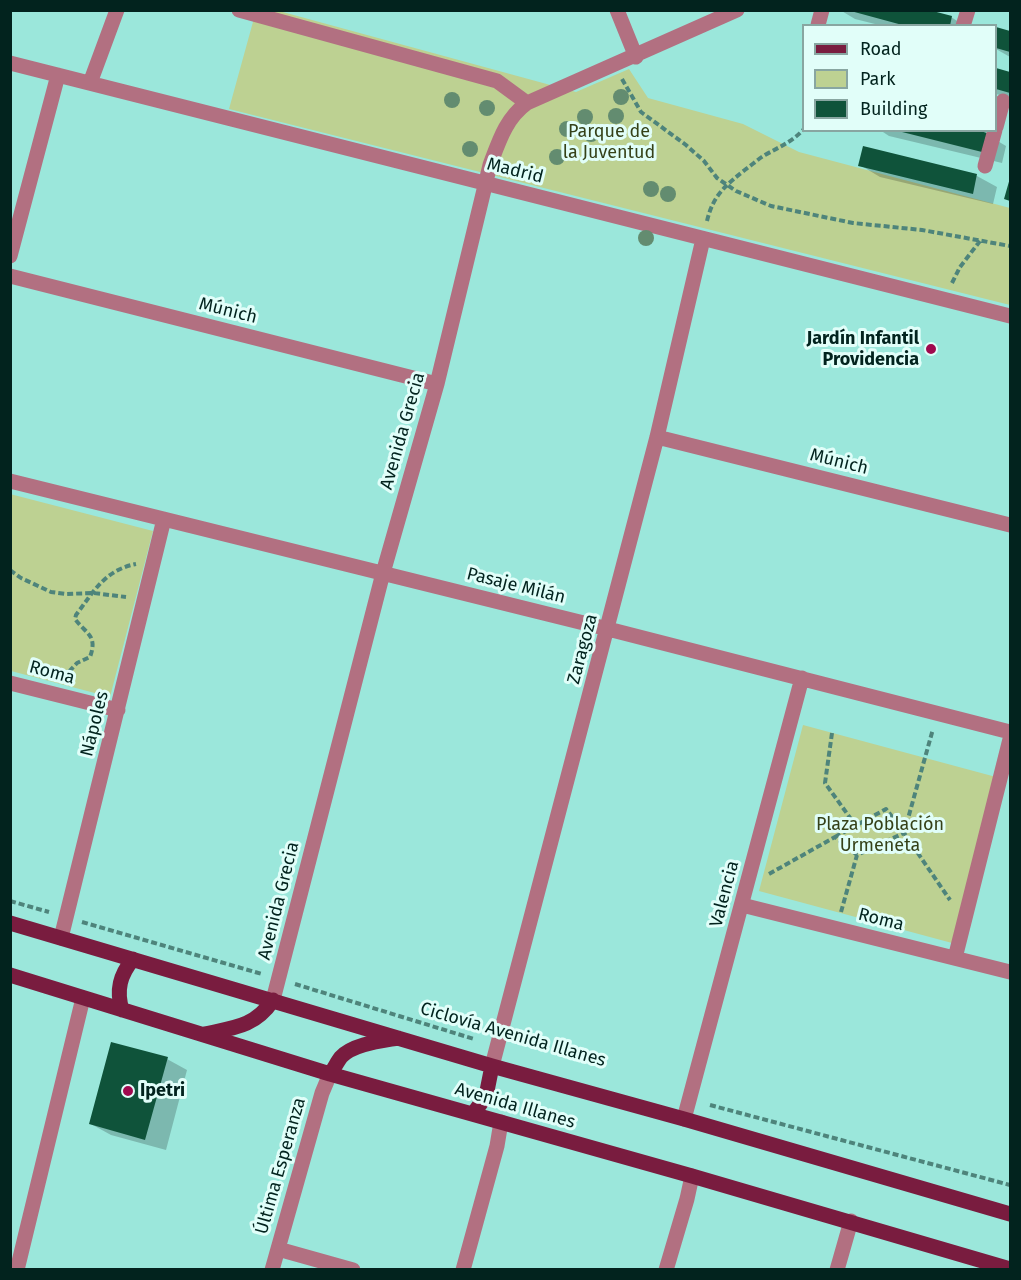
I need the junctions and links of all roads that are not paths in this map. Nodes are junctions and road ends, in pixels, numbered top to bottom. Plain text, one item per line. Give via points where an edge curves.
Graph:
1 (117, 10) edge
2 (239, 10) edge
3 (616, 10) edge
4 (737, 10) edge
5 (636, 57) junction
6 (10, 63) edge
7 (58, 75) junction
8 (90, 83) junction
9 (1003, 101) edge
10 (527, 103) junction
11 (997, 122) edge
12 (994, 132) edge
13 (985, 166) dead end
14 (486, 183) junction
15 (703, 239) junction
16 (10, 256) edge
17 (10, 276) edge
18 (1011, 316) edge
19 (437, 384) junction
20 (657, 437) junction
21 (10, 481) edge
22 (164, 519) junction
23 (1011, 525) edge
24 (383, 573) junction
25 (608, 629) junction
26 (802, 678) junction
27 (10, 683) edge
28 (118, 710) junction
29 (1011, 732) edge
30 (1011, 739) edge
31 (742, 905) junction
32 (10, 923) edge
33 (61, 938) junction
34 (955, 958) junction
35 (133, 959) junction
36 (1011, 972) edge
37 (10, 975) edge
38 (83, 998) junction
39 (273, 1000) junction
40 (122, 1010) junction
41 (201, 1035) junction
42 (401, 1038) junction
43 (492, 1066) junction
44 (330, 1074) junction
45 (473, 1114) junction
46 (684, 1119) junction
47 (501, 1122) junction
48 (692, 1176) junction
49 (1011, 1214) edge
50 (850, 1221) junction
51 (278, 1250) junction
52 (16, 1269) edge
53 (272, 1269) edge
54 (353, 1269) edge
55 (463, 1269) edge
56 (666, 1269) edge
57 (837, 1269) edge
58 (1011, 1269) edge

1 - 8 street
2 - 10 street via 497,81
3 - 5 street
4 - 5 street, Avenida Grecia
5 - 10 street, Avenida Grecia
6 - 7 street, Madrid
7 - 8 street, Madrid
7 - 16 street
8 - 14 street, Madrid
9 - 11 street
10 - 14 street, Avenida Grecia via 503,130
12 - 13 street
14 - 15 street, Madrid
14 - 19 street, Avenida Grecia
15 - 18 street, Madrid
15 - 20 street, Zaragoza
17 - 19 street, Múnich
19 - 24 street, Avenida Grecia
20 - 23 street, Múnich
20 - 25 street, Zaragoza
21 - 22 street, Pasaje Milán
22 - 24 street, Pasaje Milán
22 - 28 street, Nápoles
24 - 25 street, Pasaje Milán
24 - 39 street, Avenida Grecia
25 - 26 street, Pasaje Milán
25 - 43 street, Zaragoza
26 - 29 street, Pasaje Milán
26 - 31 street, Valencia
27 - 28 street, Roma
28 - 33 street, Nápoles
30 - 34 street
31 - 34 street, Roma
31 - 46 street, Valencia
32 - 33 main road, Avenida Illanes
33 - 35 main road, Avenida Illanes
34 - 36 street, Roma
35 - 39 main road, Avenida Illanes
35 - 40 main road via 125,968 118,989
37 - 38 main road, Avenida Illanes
38 - 40 main road, Avenida Illanes
38 - 52 street
39 - 41 main road via 255,1020
39 - 42 main road, Avenida Illanes
40 - 41 main road, Avenida Illanes
41 - 44 main road, Avenida Illanes
42 - 43 main road, Avenida Illanes
42 - 44 main road via 346,1053
43 - 45 main road via 486,1096
43 - 46 main road, Avenida Illanes
44 - 45 main road, Avenida Illanes
44 - 51 street, Última Esperanza
45 - 47 main road, Avenida Illanes
46 - 49 main road, Avenida Illanes
47 - 48 main road, Avenida Illanes
47 - 55 street
48 - 50 main road, Avenida Illanes
48 - 56 street
50 - 57 street
50 - 58 main road, Avenida Illanes
51 - 53 street, Última Esperanza
51 - 54 street

